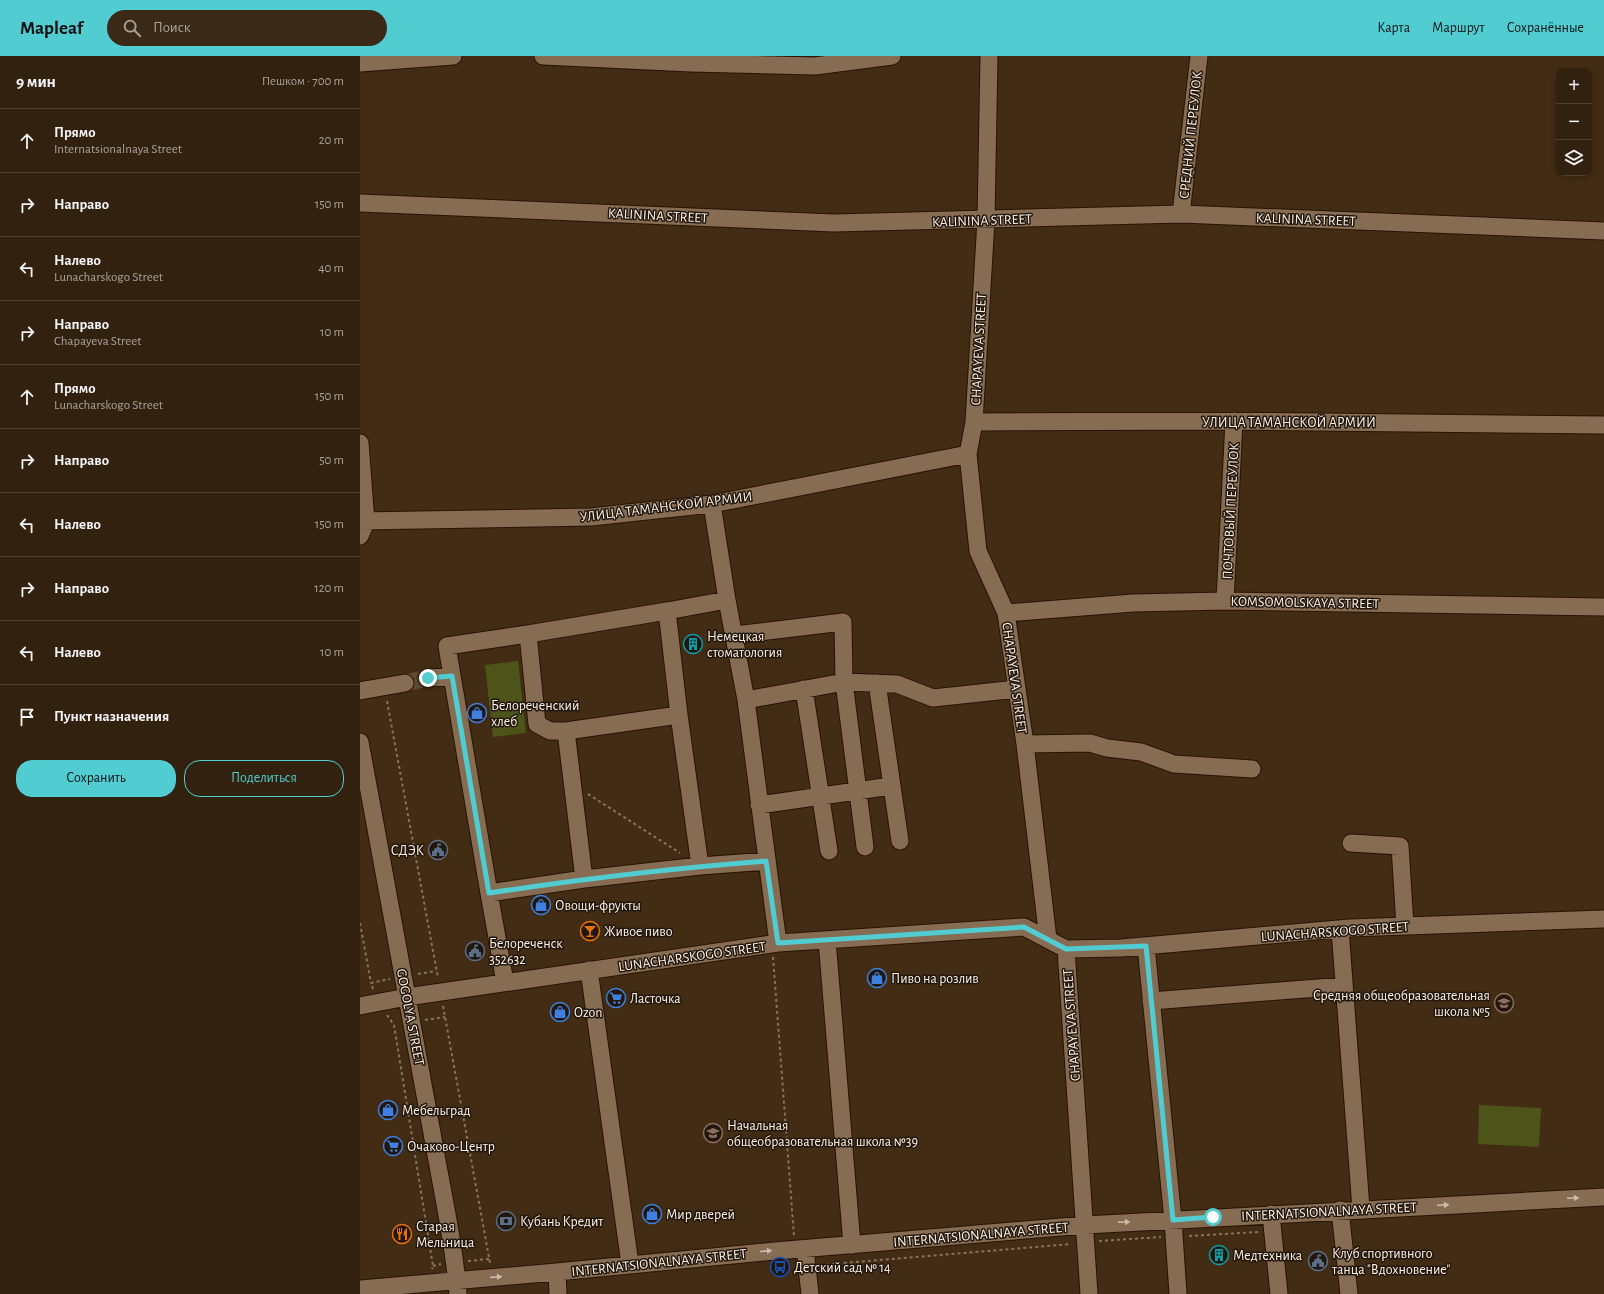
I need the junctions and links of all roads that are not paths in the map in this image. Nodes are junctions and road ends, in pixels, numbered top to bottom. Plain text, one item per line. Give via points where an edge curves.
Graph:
1 (453, 56) edge
2 (543, 56) edge
3 (888, 56) edge
4 (989, 56) edge
5 (1199, 56) edge
6 (360, 63) edge
7 (360, 203) edge
8 (1181, 214) junction
9 (986, 220) junction
10 (1604, 231) edge
11 (1234, 421) junction
12 (974, 422) junction
13 (1604, 425) edge
14 (360, 443) edge
15 (968, 454) junction
16 (712, 504) junction
17 (362, 526) edge
18 (727, 600) junction
19 (1225, 601) junction
20 (1604, 607) edge
21 (667, 611) junction
22 (1006, 613) junction
23 (528, 634) junction
24 (735, 635) junction
25 (452, 676) junction
26 (428, 678) tunnel mouth
27 (844, 682) junction
28 (405, 683) tunnel mouth
29 (877, 683) junction
30 (804, 689) junction
31 (1017, 689) junction
32 (360, 691) edge
33 (746, 700) junction
34 (679, 715) junction
35 (566, 731) junction
36 (360, 742) edge
37 (1024, 744) junction
38 (1252, 769) dead end
39 (891, 786) junction
40 (858, 792) junction
41 (821, 797) junction
42 (759, 805) junction
43 (900, 841) dead end
44 (1351, 843) dead end
45 (865, 847) dead end
46 (829, 851) dead end
47 (766, 861) junction
48 (700, 866) junction
49 (584, 879) junction
50 (489, 893) junction
51 (1604, 919) edge
52 (1405, 926) junction
53 (1340, 929) junction
54 (1048, 939) junction
55 (827, 940) junction
56 (775, 944) junction
57 (1146, 946) junction
58 (1066, 949) junction
59 (589, 970) junction
60 (505, 982) junction
61 (1344, 986) junction
62 (407, 997) junction
63 (1151, 1001) junction
64 (360, 1006) edge
65 (1604, 1197) edge
66 (1361, 1209) junction
67 (1340, 1210) junction
68 (1271, 1214) junction
69 (1173, 1220) junction
70 (1085, 1225) junction
71 (852, 1245) junction
72 (800, 1249) junction
73 (630, 1264) junction
74 (557, 1272) junction
75 (458, 1287) edge
76 (360, 1289) edge
77 (558, 1294) edge
78 (810, 1294) edge
79 (1089, 1294) edge
80 (1178, 1294) edge
81 (1279, 1294) edge
82 (1349, 1294) edge

1 - 6 street
2 - 3 street via 815,66
4 - 9 street, CHAPAYEVA STREET
5 - 8 street, СРЕДНИЙ ПЕРЕУЛОК
7 - 9 street, KALININA STREET via 834,223
8 - 9 street, KALININA STREET
8 - 10 street, KALININA STREET
9 - 12 street, CHAPAYEVA STREET
11 - 12 street, УЛИЦА ТАМАНСКОЙ АРМИИ
11 - 13 street, УЛИЦА ТАМАНСКОЙ АРМИИ
11 - 19 street, ПОЧТОВЫЙ ПЕРЕУЛОК
12 - 15 street, CHAPAYEVA STREET
14 - 17 street
15 - 16 street, УЛИЦА ТАМАНСКОЙ АРМИИ
15 - 22 street, CHAPAYEVA STREET via 978,551
16 - 17 street, УЛИЦА ТАМАНСКОЙ АРМИИ via 591,517
16 - 18 street
18 - 21 street
18 - 24 street
19 - 20 street, KOMSOMOLSKAYA STREET
19 - 22 street, KOMSOMOLSKAYA STREET via 1134,603
21 - 23 street
21 - 34 street
22 - 31 street, CHAPAYEVA STREET
23 - 25 street via 447,646
23 - 35 street via 537,724 550,731
24 - 27 street via 843,622
24 - 33 street
25 - 26 street
25 - 50 street
27 - 29 street
27 - 30 street
27 - 40 street
28 - 32 street
29 - 31 street via 896,684 932,698
29 - 39 street
30 - 33 street
30 - 41 street
31 - 37 street, CHAPAYEVA STREET
33 - 42 street
34 - 35 street
34 - 48 street
35 - 49 street
36 - 62 street, GOGOLYA STREET
37 - 38 street via 1090,743 1141,752 1174,764
37 - 54 street, CHAPAYEVA STREET
39 - 40 street
39 - 43 street
40 - 41 street
40 - 45 street
41 - 42 street
41 - 46 street
42 - 47 street
44 - 52 street via 1400,846
47 - 48 street
47 - 56 street
48 - 49 street
49 - 50 street
50 - 60 street
51 - 52 street, LUNACHARSKOGO STREET
52 - 53 street, LUNACHARSKOGO STREET
53 - 57 street, LUNACHARSKOGO STREET
53 - 61 street
54 - 55 street, LUNACHARSKOGO STREET via 1024,927
54 - 58 street, CHAPAYEVA STREET
55 - 56 street, LUNACHARSKOGO STREET
55 - 71 street
56 - 59 street, LUNACHARSKOGO STREET
57 - 58 street, LUNACHARSKOGO STREET
57 - 63 street
58 - 70 street, CHAPAYEVA STREET
59 - 60 street, LUNACHARSKOGO STREET
59 - 73 street
60 - 62 street, LUNACHARSKOGO STREET
61 - 63 street
61 - 66 street
62 - 64 street, LUNACHARSKOGO STREET
62 - 75 street, GOGOLYA STREET
63 - 69 street
66 -> 65 street, INTERNATSIONALNAYA STREET
66 - 67 street, INTERNATSIONALNAYA STREET
67 - 68 street, INTERNATSIONALNAYA STREET
67 - 82 street
68 - 69 street, INTERNATSIONALNAYA STREET
68 - 81 street
70 -> 69 street, INTERNATSIONALNAYA STREET
69 - 80 street
70 - 71 street, INTERNATSIONALNAYA STREET
70 - 79 street, CHAPAYEVA STREET via 1092,1242
71 - 72 street, INTERNATSIONALNAYA STREET
73 -> 72 street, INTERNATSIONALNAYA STREET
72 - 78 street via 807,1266
73 - 74 street, INTERNATSIONALNAYA STREET
75 -> 74 street, INTERNATSIONALNAYA STREET
74 - 77 street
75 - 76 street, INTERNATSIONALNAYA STREET via 428,1282

